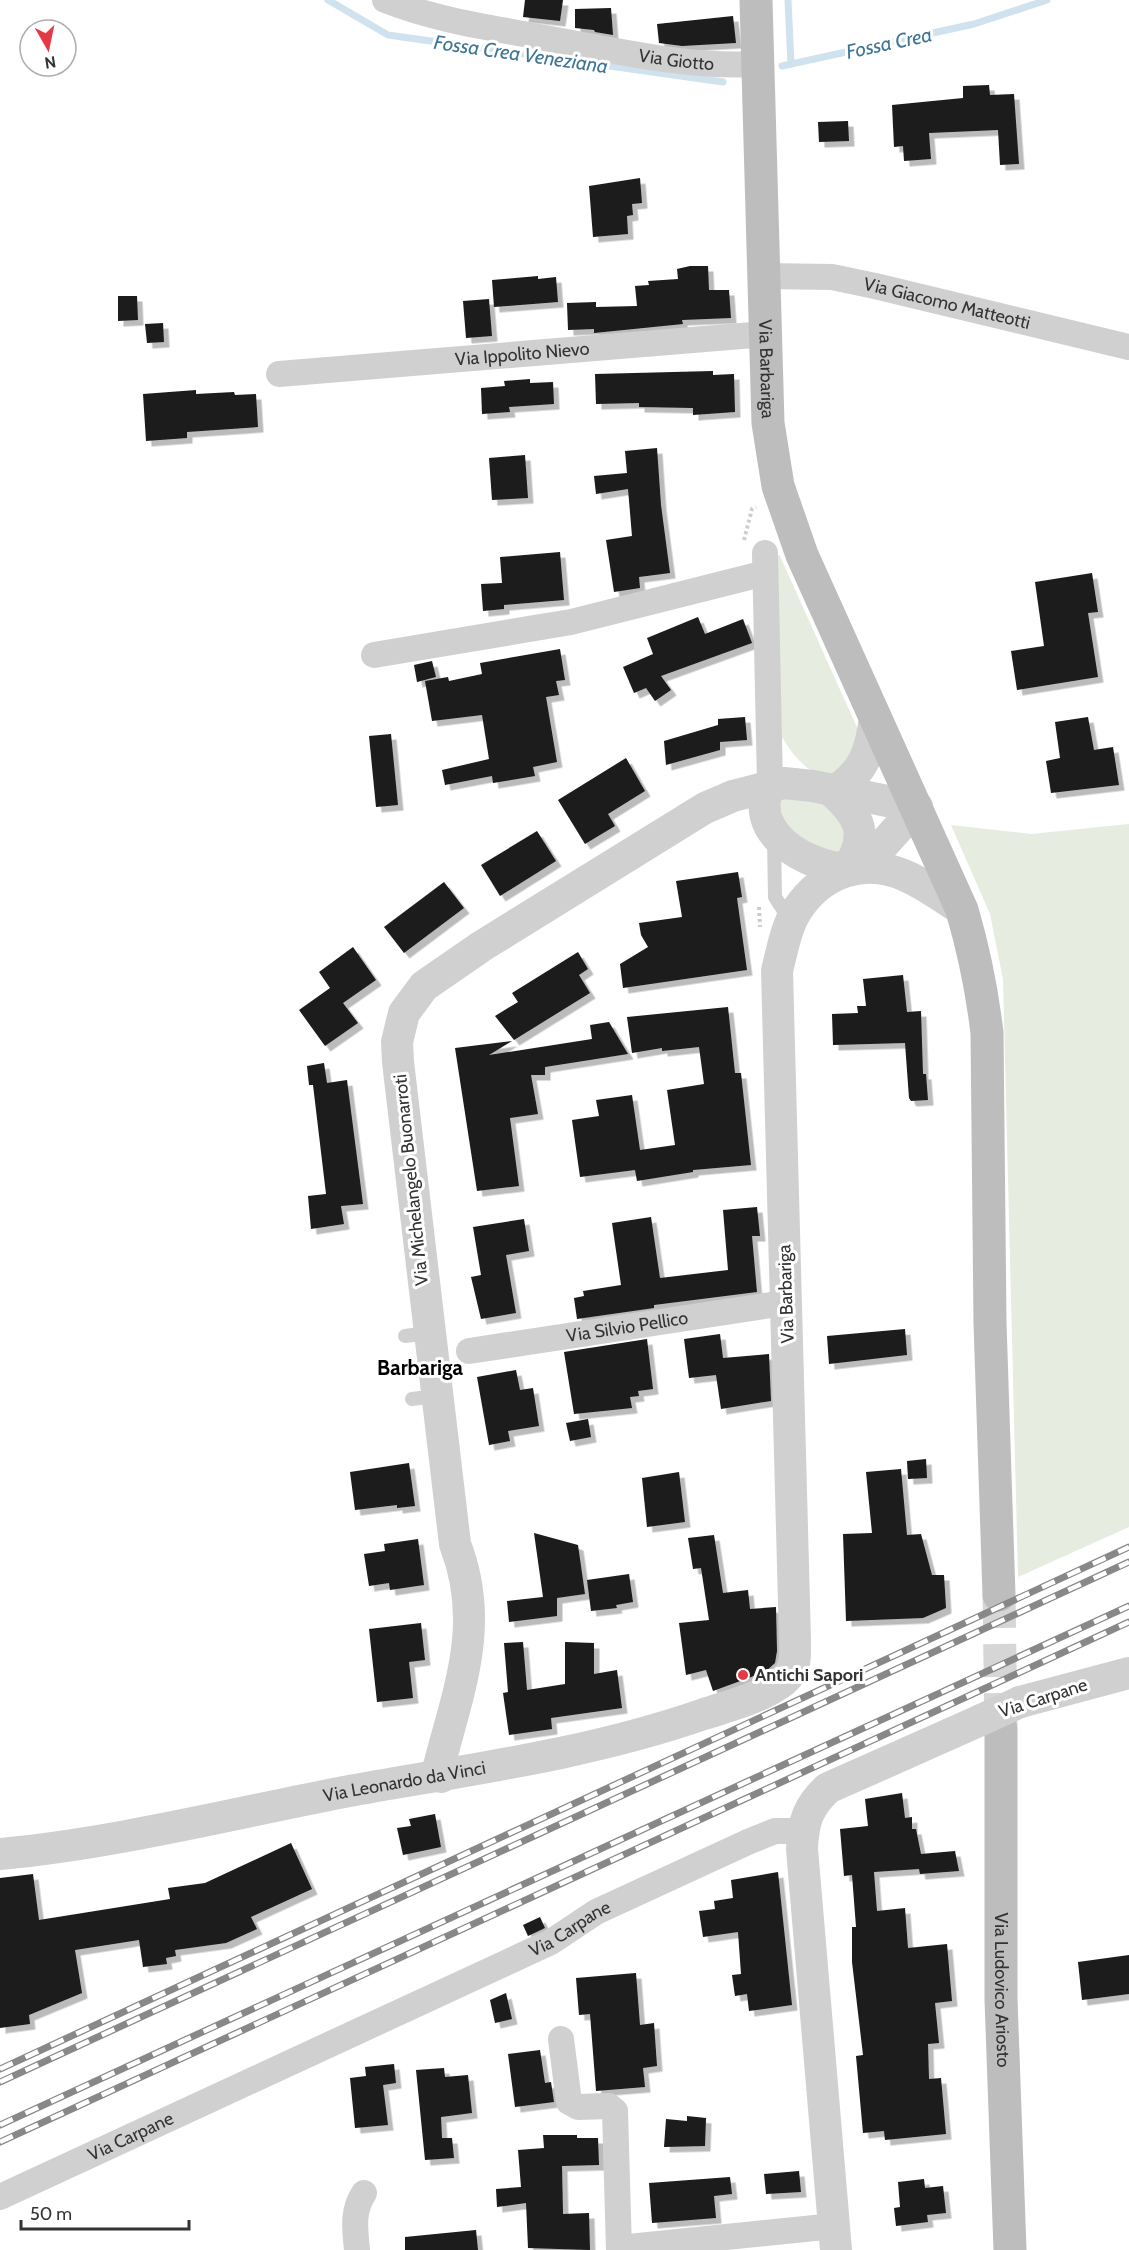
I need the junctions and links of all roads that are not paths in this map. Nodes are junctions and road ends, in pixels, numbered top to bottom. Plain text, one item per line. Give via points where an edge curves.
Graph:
1 (386, 0) edge
2 (756, 0) edge
3 (758, 64) junction
4 (764, 276) junction
5 (765, 334) junction
6 (1129, 347) edge
7 (279, 374) dead end
8 (375, 656) dead end
9 (875, 717) junction
10 (770, 784) junction
11 (833, 792) junction
12 (917, 807) junction
13 (774, 831) junction
14 (855, 868) junction
15 (962, 910) junction
16 (791, 922) junction
17 (786, 1300) junction
18 (469, 1351) dead end
19 (999, 1595) tunnel mouth
20 (794, 1668) joint
21 (1129, 1673) edge
22 (987, 1726) junction
23 (441, 1777) junction
24 (803, 1831) junction
25 (0, 1854) edge
26 (561, 2039) dead end
27 (364, 2193) dead end
28 (0, 2197) edge
29 (835, 2238) edge
30 (619, 2249) edge
31 (357, 2250) edge
32 (1010, 2250) edge

1 - 3 street, Via Giotto via 436,17 606,49 680,61
2 - 3 main road, Via Barbariga
3 - 4 main road, Via Barbariga
4 - 5 main road, Via Barbariga
4 - 6 street, Via Giacomo Matteotti via 832,277
5 - 7 street, Via Ippolito Nievo
5 - 9 main road, Via Barbariga via 768,423 778,486 802,555
8 - 10 street via 571,622 765,563
9 - 11 street via 866,760 848,783
9 - 12 main road, Via Barbariga
10 - 11 street via 800,784
10 - 13 street via 764,801
10 - 23 street, Via Michelangelo Buonarroti via 705,808 482,946 424,986 404,1013 398,1062 422,1254 416,1334 424,1398 455,1544 462,1560 471,1629 468,1661 439,1766
11 - 12 street
11 - 14 street via 848,805 858,823 861,836
12 - 14 street, Via Barbariga
12 - 15 main road, Via Barbariga
13 - 14 street via 785,846 799,855 828,867
13 - 16 lane via 773,890 776,903
14 - 15 street via 906,876
14 - 16 street, Via Barbariga via 811,895
15 - 19 main road, Via Barbariga via 977,960 987,1033 990,1323
16 - 17 street, Via Barbariga via 777,971
17 - 18 street, Via Silvio Pellico
17 - 20 street, Via Barbariga
20 - 23 street, Via Leonardo da Vinci via 783,1681 750,1698 650,1733
21 - 22 street, Via Carpane, bridge via 1020,1702
22 - 24 street, Via Carpane via 828,1788 809,1807
22 - 32 main road, Via Ludovico Ariosto
23 - 25 street, Via Leonardo da Vinci via 312,1798 61,1848
24 - 28 street, Via Carpane via 775,1832 750,1841 596,1912 551,1942
24 - 29 street
26 - 30 street via 569,2102 578,2107 609,2106 616,2115
27 - 31 street via 354,2217
29 - 30 street

